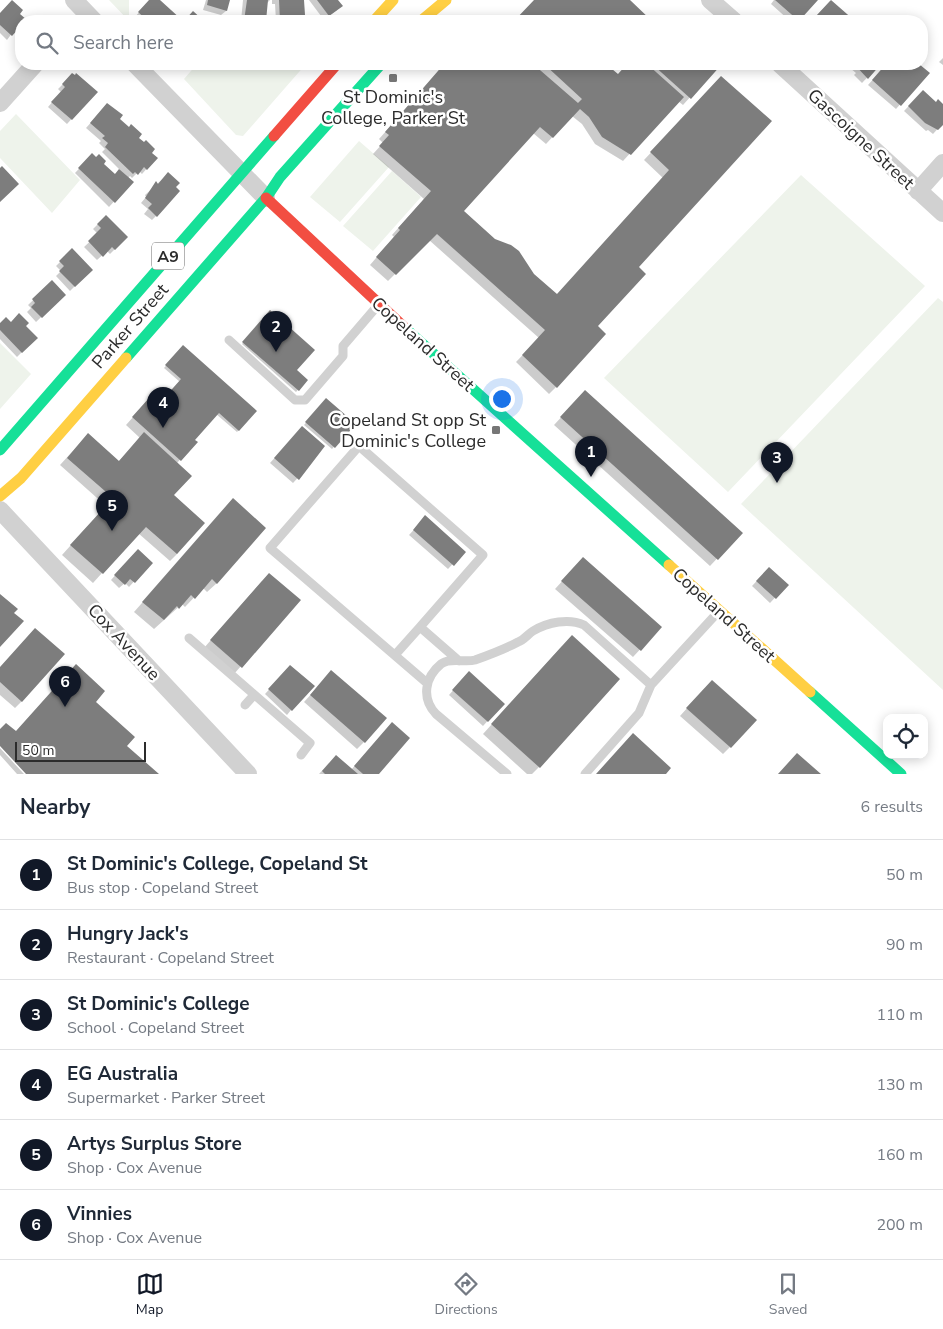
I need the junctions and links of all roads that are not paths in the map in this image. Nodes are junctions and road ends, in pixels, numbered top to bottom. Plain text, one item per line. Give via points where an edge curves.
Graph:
1 (393, 0) edge
2 (446, 0) edge
3 (710, 0) edge
4 (730, 11) edge
5 (379, 15) edge
6 (428, 15) edge
7 (30, 70) edge
8 (141, 70) edge
9 (332, 70) edge
10 (377, 70) edge
11 (787, 70) edge
12 (0, 103) edge
13 (943, 163) edge
14 (240, 173) junction
15 (918, 191) junction
16 (266, 198) junction
17 (943, 213) edge
18 (379, 304) junction
19 (229, 340) dead end
20 (0, 450) edge
21 (0, 496) edge
22 (0, 510) edge
23 (719, 611) junction
24 (420, 627) junction
25 (189, 638) dead end
26 (395, 655) junction
27 (458, 661) junction
28 (427, 683) junction
29 (651, 685) junction
30 (254, 695) junction
31 (245, 705) dead end
32 (301, 755) dead end
33 (248, 774) edge
34 (507, 774) edge
35 (585, 774) edge
36 (900, 774) edge

1 - 5 main road
2 - 6 main road
3 - 4 street
7 - 12 street
8 - 14 street, Copeland Street
9 - 14 main road, Parker Street / A9
10 - 16 main road, Parker Street / A9 via 280,177
11 - 15 street, Gascoigne Street
13 - 15 street
14 - 16 street, Copeland Street
14 - 20 main road, Parker Street / A9
15 - 17 street, Gascoigne Street
16 - 18 main road, Copeland Street
16 - 21 main road, Parker Street / A9 via 21,478
18 - 19 lane via 343,346 343,356 300,401
18 - 23 main road, Copeland Street
22 - 33 street, Cox Avenue
23 - 29 lane
23 - 36 main road, Copeland Street
24 - 26 lane
24 - 26 lane via 483,555 359,446 270,548
24 - 27 lane
25 - 30 lane
26 - 28 lane
27 - 28 lane via 441,664
27 - 29 lane via 473,660 520,642 540,628 572,620 584,625
28 - 34 lane via 427,700 432,710
29 - 35 lane via 639,713
30 - 31 lane
30 - 32 lane via 310,743

